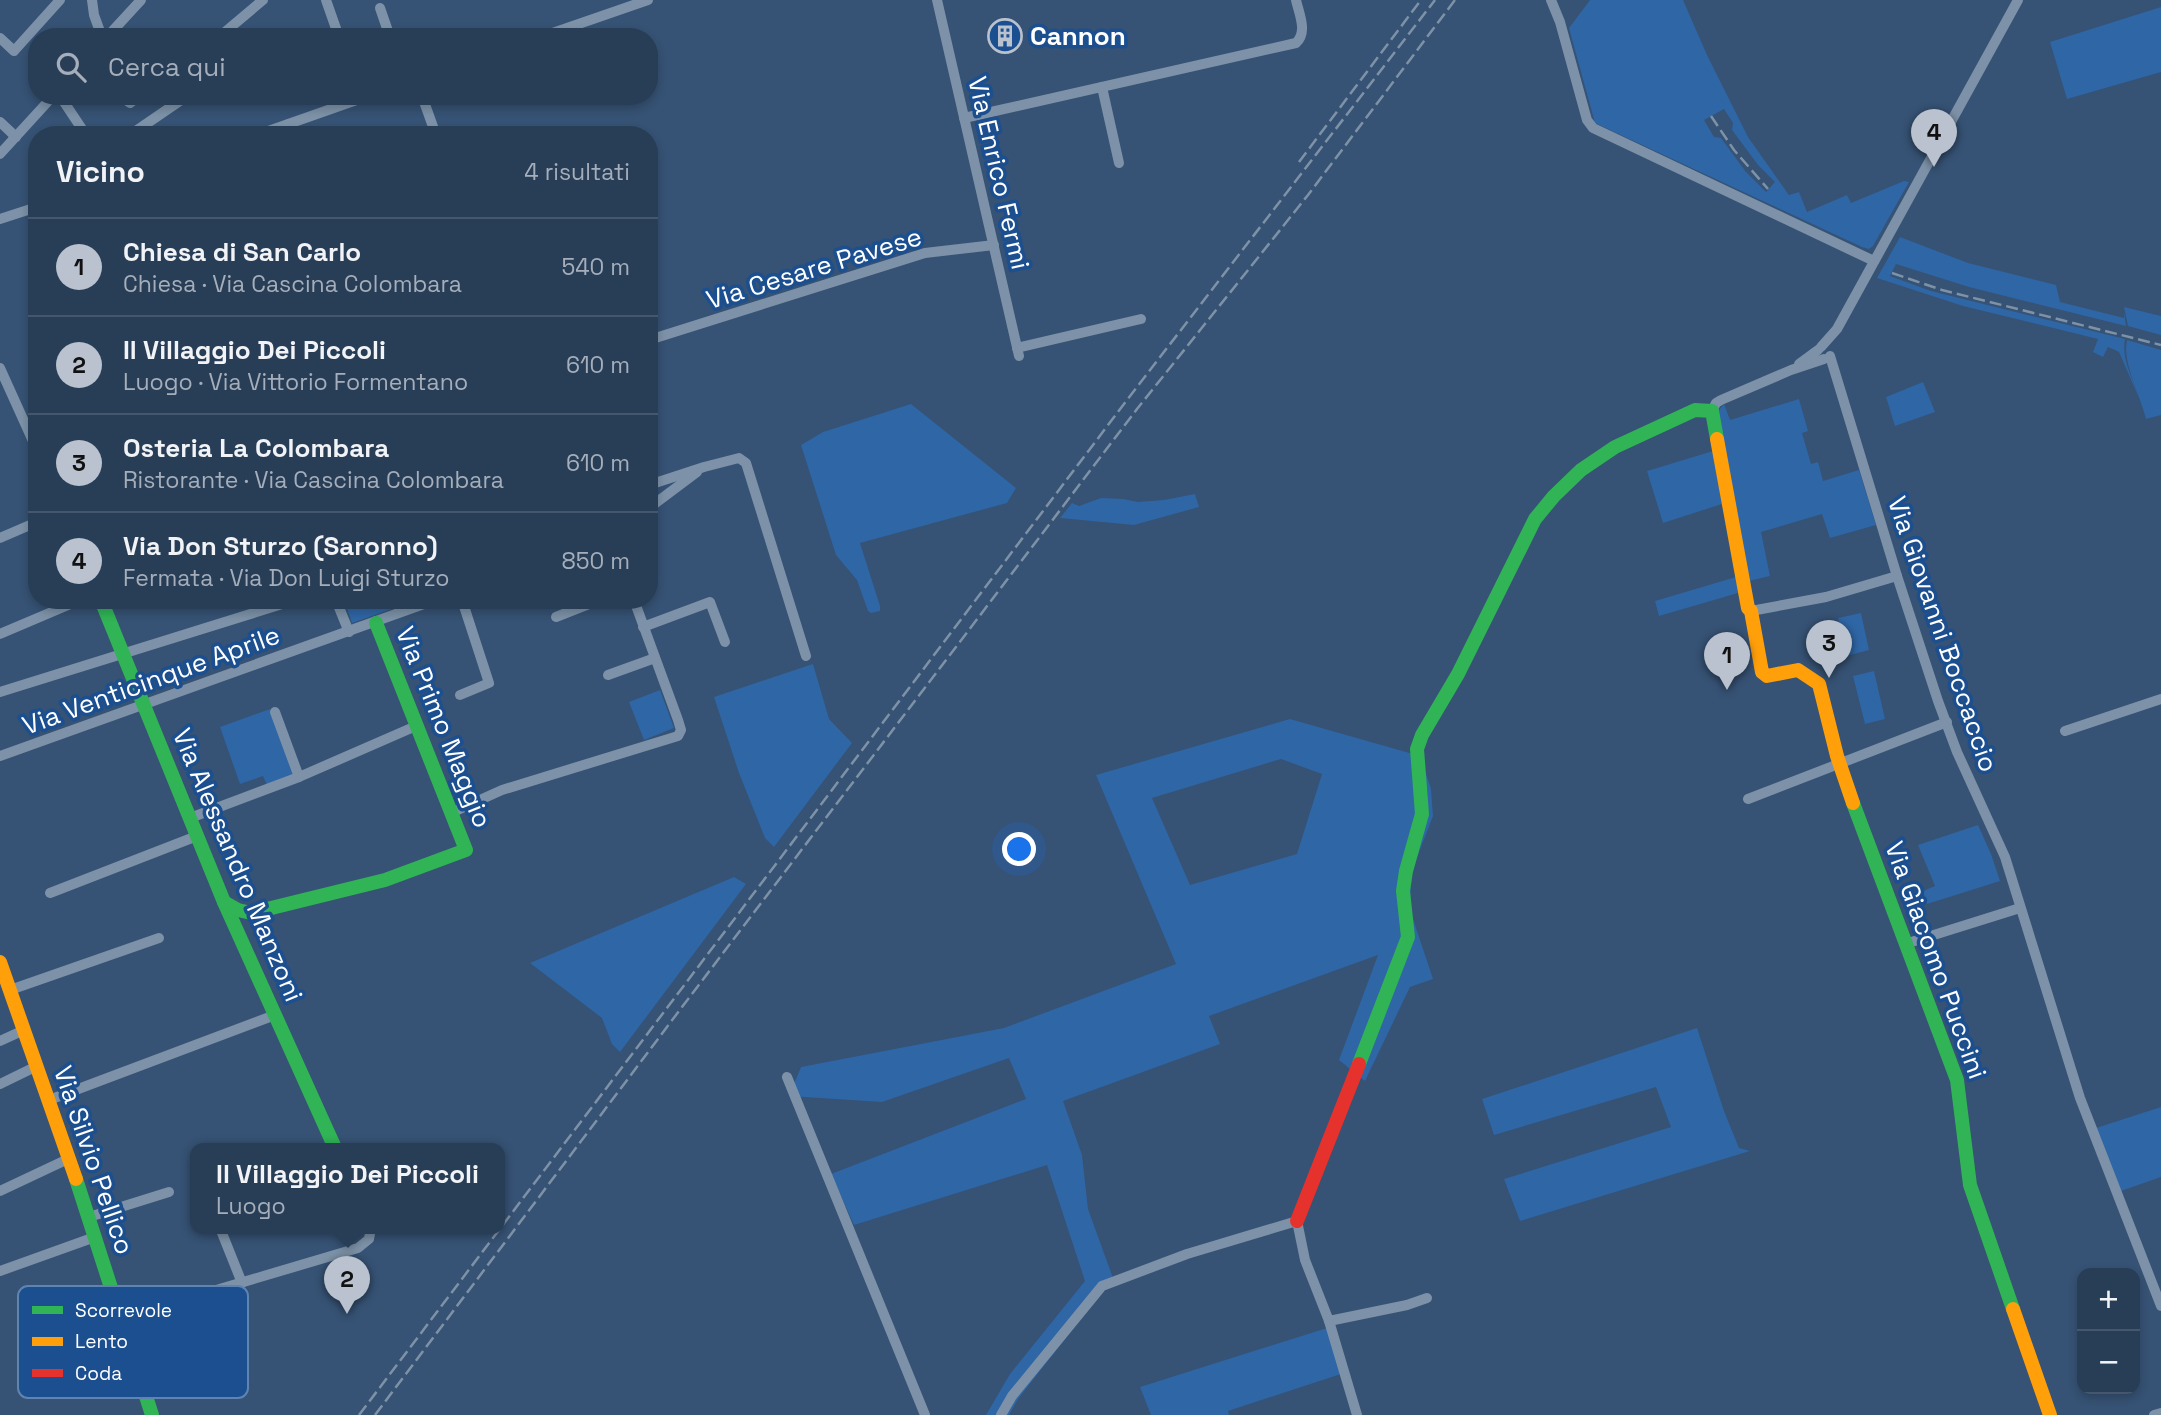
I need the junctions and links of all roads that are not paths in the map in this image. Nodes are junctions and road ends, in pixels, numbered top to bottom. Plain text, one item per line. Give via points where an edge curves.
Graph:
1 (60, 0) edge
2 (92, 0) edge
3 (141, 0) edge
4 (263, 0) edge
5 (326, 0) edge
6 (648, 0) edge
7 (937, 0) edge
8 (1296, 0) edge
9 (1543, 0) edge
10 (2018, 0) edge
11 (1553, 5) edge
12 (380, 8) dead end
13 (35, 28) edge
14 (100, 28) edge
15 (114, 28) edge
16 (230, 28) edge
17 (336, 28) edge
18 (387, 28) edge
19 (567, 28) edge
20 (28, 35) edge
21 (0, 38) edge
22 (1102, 87) junction
23 (45, 105) edge
24 (66, 105) edge
25 (174, 105) edge
26 (343, 105) edge
27 (425, 105) edge
28 (964, 118) junction
29 (0, 122) edge
30 (289, 124) joint
31 (80, 126) edge
32 (143, 126) edge
33 (283, 126) edge
34 (433, 126) edge
35 (16, 136) junction
36 (0, 154) edge
37 (1119, 163) dead end
38 (28, 210) edge
39 (0, 219) edge
40 (993, 245) junction
41 (1874, 261) junction
42 (1141, 319) dead end
43 (658, 337) edge
44 (1825, 354) junction
45 (0, 368) edge
46 (1712, 411) junction
47 (28, 429) edge
48 (704, 467) junction
49 (658, 482) edge
50 (658, 501) edge
51 (28, 526) edge
52 (0, 538) edge
53 (1897, 576) junction
54 (59, 609) edge
55 (105, 609) edge
56 (266, 609) edge
57 (340, 609) edge
58 (412, 609) edge
59 (466, 609) edge
60 (575, 609) edge
61 (637, 609) edge
62 (1751, 611) junction
63 (555, 617) dead end
64 (376, 623) junction
65 (643, 626) junction
66 (349, 632) junction
67 (0, 634) edge
68 (724, 642) dead end
69 (124, 654) junction
70 (806, 656) dead end
71 (655, 658) junction
72 (608, 675) dead end
73 (0, 692) edge
74 (460, 695) dead end
75 (2161, 699) edge
76 (144, 705) junction
77 (275, 712) dead end
78 (1947, 722) junction
79 (416, 726) junction
80 (2065, 731) dead end
81 (0, 756) edge
82 (1841, 764) junction
83 (299, 778) junction
84 (1748, 799) dead end
85 (451, 813) junction
86 (190, 818) junction
87 (197, 836) junction
88 (50, 893) dead end
89 (224, 902) junction
90 (2020, 908) junction
91 (159, 938) dead end
92 (1905, 944) junction
93 (1, 965) edge
94 (10, 990) junction
95 (275, 1015) junction
96 (24, 1030) junction
97 (0, 1041) edge
98 (37, 1066) junction
99 (787, 1077) dead end
100 (0, 1084) edge
101 (49, 1100) junction
102 (333, 1143) edge
103 (68, 1159) junction
104 (0, 1191) edge
105 (169, 1192) dead end
106 (89, 1217) junction
107 (1297, 1221) junction
108 (222, 1234) edge
109 (369, 1234) edge
110 (95, 1237) junction
111 (0, 1271) edge
112 (242, 1283) junction
113 (111, 1286) edge
114 (232, 1286) edge
115 (1427, 1298) dead end
116 (2161, 1306) edge
117 (1329, 1321) junction
118 (147, 1398) edge
119 (2161, 1413) edge
120 (152, 1415) edge
121 (925, 1415) edge
122 (1001, 1415) edge
123 (1357, 1415) edge
124 (2050, 1415) edge
125 (2154, 1415) edge

1 - 13 street
2 - 14 street
3 - 15 street
4 - 16 street
5 - 17 street
6 - 19 street
7 - 28 street, Via Enrico Fermi
8 - 22 street via 1301,40
9 - 11 street
10 - 41 street
11 - 41 street via 1592,128
12 - 18 street
20 - 21 street via 14,51
22 - 28 street
22 - 37 street
23 - 35 street
24 - 31 street
25 - 32 street
26 - 30 street
27 - 34 street
28 - 40 street, Via Enrico Fermi
29 - 35 street
30 - 33 street
35 - 36 street
38 - 39 street
40 - 42 street, Via Enrico Fermi via 1018,352
40 - 43 street, Via Cesare Pavese via 925,253
41 - 44 street
44 - 46 street via 1721,400
44 - 53 street, Via Giovanni Boccaccio via 1835,370
45 - 47 street
46 - 62 street
46 - 107 street via 1695,410 1615,446 1554,496 1535,519 1419,743 1422,814 1403,891 1408,937
48 - 49 street
48 - 50 street
48 - 70 street via 739,458 746,463
51 - 52 street
53 - 62 street via 1836,595
53 - 78 street, Via Giovanni Boccaccio
54 - 67 street
55 - 69 street, Via Alessandro Manzoni
56 - 69 street
57 - 66 street
58 - 64 street, Via Venticinque Aprile
59 - 74 street via 489,683
60 - 63 street
61 - 65 street
62 - 82 street, Via Giacomo Puccini via 1763,674 1798,670 1819,684
64 - 66 street, Via Venticinque Aprile
64 - 79 street, Via Primo Maggio
65 - 68 street via 710,602
65 - 71 street
66 - 76 street, Via Venticinque Aprile
69 - 73 street
69 - 76 street, Via Alessandro Manzoni
71 - 72 street
71 - 85 street via 681,730 678,736 502,790
75 - 80 street
76 - 81 street, Via Venticinque Aprile
76 - 86 street, Via Alessandro Manzoni
77 - 83 street
78 - 82 street
78 - 90 street, Via Giovanni Boccaccio via 2000,845
79 - 83 street
79 - 85 street, Via Primo Maggio
82 - 84 street
82 - 92 street, Via Giacomo Puccini
83 - 86 street
85 - 89 street, Via Primo Maggio via 466,850 385,880 251,913
86 - 87 street, Via Alessandro Manzoni
87 - 88 street
87 - 89 street, Via Alessandro Manzoni
89 - 95 street, Via Alessandro Manzoni
90 - 92 street
90 - 116 street, Via Giovanni Boccaccio via 2080,1098
91 - 94 street
92 - 124 street, Via Giacomo Puccini via 1957,1080 1970,1185
93 - 94 street, Via Silvio Pellico
94 - 96 street, Via Silvio Pellico
95 - 101 street
95 - 102 street, Via Alessandro Manzoni
96 - 97 street
96 - 98 street, Via Silvio Pellico
98 - 100 street
98 - 101 street, Via Silvio Pellico
99 - 121 street
101 - 103 street, Via Silvio Pellico
103 - 104 street
103 - 106 street, Via Silvio Pellico
105 - 106 street
106 - 110 street, Via Silvio Pellico
107 - 117 street via 1305,1259
107 - 122 street via 1102,1286
108 - 112 street
109 - 112 street via 358,1248
110 - 111 street
110 - 113 street, Via Silvio Pellico
112 - 114 street
115 - 117 street
117 - 123 street
118 - 120 street, Via Silvio Pellico
119 - 125 street

